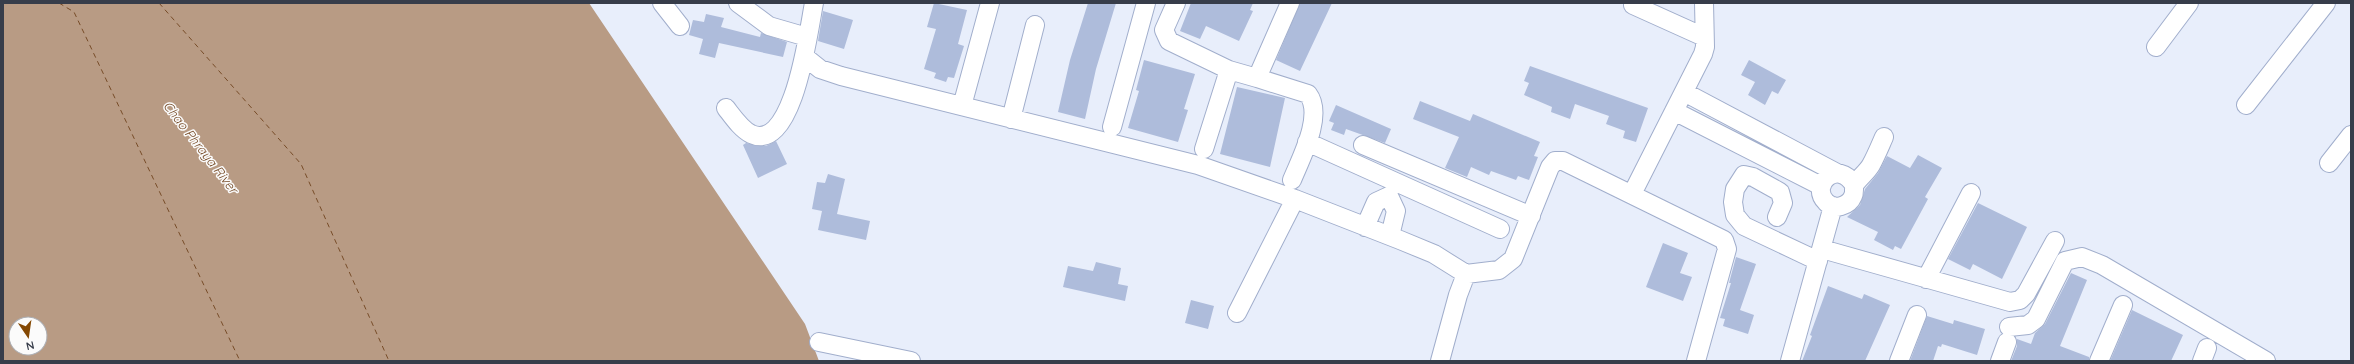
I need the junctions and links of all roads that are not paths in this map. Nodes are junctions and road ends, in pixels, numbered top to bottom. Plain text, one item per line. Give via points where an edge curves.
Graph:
1 (662, 3) edge
2 (738, 3) edge
3 (814, 3) edge
4 (990, 3) edge
5 (1146, 3) edge
6 (1176, 3) edge
7 (1290, 3) edge
8 (1704, 3) edge
9 (2326, 3) edge
10 (1633, 5) dead end
11 (2182, 6) edge
12 (1035, 25) dead end
13 (680, 26) dead end
14 (808, 37) junction
15 (1704, 37) junction
16 (2156, 47) dead end
17 (805, 57) junction
18 (1229, 70) junction
19 (1257, 78) junction
20 (1684, 92) junction
21 (2246, 105) dead end
22 (962, 106) junction
23 (726, 108) dead end
24 (1674, 111) junction
25 (1011, 120) junction
26 (1112, 127) dead end
27 (2351, 135) edge
28 (1884, 137) dead end
29 (1307, 142) junction
30 (1363, 145) dead end
31 (1204, 148) dead end
32 (2329, 163) dead end
33 (1837, 173) junction
34 (1292, 180) dead end
35 (1854, 185) junction
36 (1821, 186) junction
37 (1391, 189) junction
38 (1972, 193) dead end
39 (1632, 194) junction
40 (1295, 199) junction
41 (1834, 206) junction
42 (1531, 216) junction
43 (1777, 217) dead end
44 (1365, 227) junction
45 (1500, 230) dead end
46 (1390, 236) junction
47 (2055, 242) dead end
48 (1820, 255) junction
49 (1466, 274) junction
50 (1926, 280) junction
51 (2123, 305) dead end
52 (1237, 313) dead end
53 (1917, 315) dead end
54 (820, 342) dead end
55 (911, 361) edge
56 (1440, 361) edge
57 (1696, 361) edge
58 (1790, 361) edge
59 (1899, 361) edge
60 (2000, 361) edge
61 (2099, 361) edge
62 (2266, 361) edge

1 - 13 street
2 - 14 street via 769,26
3 - 14 street
4 - 22 street
5 - 26 street
6 - 18 street via 1164,30 1169,41
7 - 19 street
8 - 15 street
9 - 21 street
10 - 15 street
11 - 16 street
12 - 25 street
14 - 17 street
15 - 20 street via 1703,54
17 - 22 street via 820,69 841,76
17 - 23 street via 784,119 777,128 762,136 752,135 744,130
18 - 19 street
18 - 31 street
19 - 29 street via 1308,94 1313,101 1313,118
20 - 24 street
20 - 33 street
22 - 25 street
24 - 36 street
24 - 39 street
25 - 40 street via 1198,165
27 - 32 street
28 - 35 street via 1871,165
29 - 34 street
29 - 37 street
30 - 42 street
33 - 35 street via 1850,178
33 - 36 street via 1826,178
35 - 41 street via 1854,194 1850,202
36 - 41 street via 1821,194 1826,202
37 - 44 street via 1376,202
37 - 45 street
37 - 46 street via 1396,211
38 - 50 street
39 - 42 street via 1563,161 1555,161 1550,167
39 - 57 street via 1726,243 1727,249
40 - 44 street
40 - 52 street
41 - 48 street
42 - 49 street via 1513,259 1507,266 1499,270
43 - 48 street via 1783,203 1780,192 1753,177 1744,175 1735,190 1733,202 1735,215 1744,226
44 - 46 street
46 - 49 street via 1434,254
47 - 50 street via 2026,294 2020,300 2005,302
48 - 50 street
48 - 58 street
49 - 56 street
51 - 61 street
53 - 59 street
54 - 55 street
60 - 62 street via 2008,334 2036,319 2065,262 2082,257 2102,265

